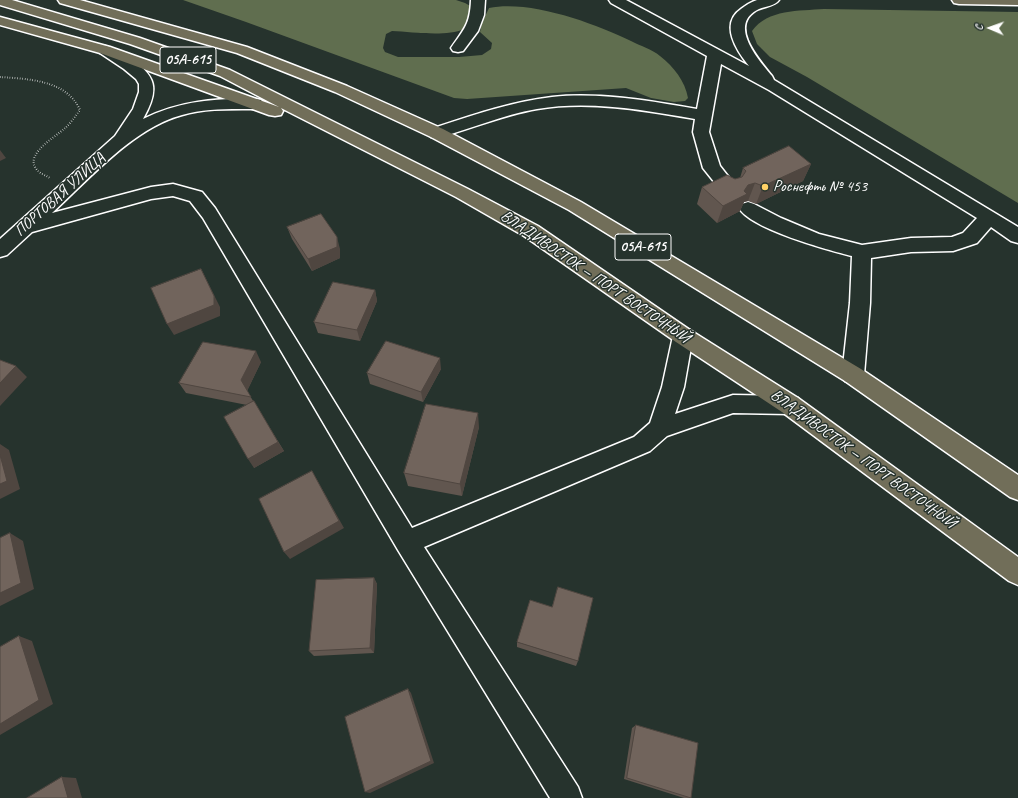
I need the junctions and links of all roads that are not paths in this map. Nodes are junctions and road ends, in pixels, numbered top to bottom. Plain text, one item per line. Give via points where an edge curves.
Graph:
1 (65, 0) edge
2 (108, 0) edge
3 (478, 0) edge
4 (616, 0) edge
5 (772, 0) edge
6 (959, 0) edge
7 (0, 1) edge
8 (1018, 1) edge
9 (0, 22) edge
10 (458, 48) dead end
11 (105, 50) junction
12 (242, 50) junction
13 (715, 54) junction
14 (775, 88) junction
15 (255, 104) junction
16 (704, 115) junction
17 (436, 133) junction
18 (121, 140) junction
19 (366, 144) junction
20 (729, 189) edge
21 (748, 208) dead end
22 (989, 217) junction
23 (25, 227) junction
24 (1018, 236) edge
25 (0, 250) edge
26 (862, 252) junction
27 (683, 336) junction
28 (853, 375) junction
29 (790, 406) junction
30 (659, 429) junction
31 (1018, 489) edge
32 (407, 542) junction
33 (1018, 572) edge
34 (567, 798) edge

1 - 12 main road, 05А-615
2 - 12 main road
3 - 10 street via 478,16 472,31
4 - 13 street
5 - 14 street via 746,10 738,21 737,32 742,46
6 - 8 main road
7 - 19 main road, ВЛАДИВОСТОК — ПОРТ ВОСТОЧНЫЙ / 05А-615 via 225,73
9 - 11 main road
11 - 15 main road
11 - 18 street via 144,78 144,105
12 - 17 main road, 05А-615 via 341,89
13 - 14 street
13 - 16 street
14 - 22 street
15 - 18 street via 221,103 175,112 151,121
15 - 19 main road
16 - 17 street via 631,104 568,101 504,113
16 - 20 street via 701,132 712,168
17 - 28 main road, 05А-615 via 575,206
18 - 23 street, ПОРТОВАЯ УЛИЦА
19 - 27 main road, ВЛАДИВОСТОК — ПОРТ ВОСТОЧНЫЙ / 05А-615 via 531,230
21 - 26 street via 774,223 814,239
22 - 24 street
22 - 26 street via 970,238 953,244 911,245
23 - 25 street, ПОРТОВАЯ УЛИЦА
23 - 32 street via 151,193 173,190 196,196 209,213
26 - 28 street
27 - 29 main road, ВЛАДИВОСТОК — ПОРТ ВОСТОЧНЫЙ / 05А-615
27 - 30 street via 673,387
28 - 31 main road, 05А-615
29 - 30 street via 733,404
29 - 33 main road, ВЛАДИВОСТОК — ПОРТ ВОСТОЧНЫЙ / 05А-615
30 - 32 street via 642,444
32 - 34 street

